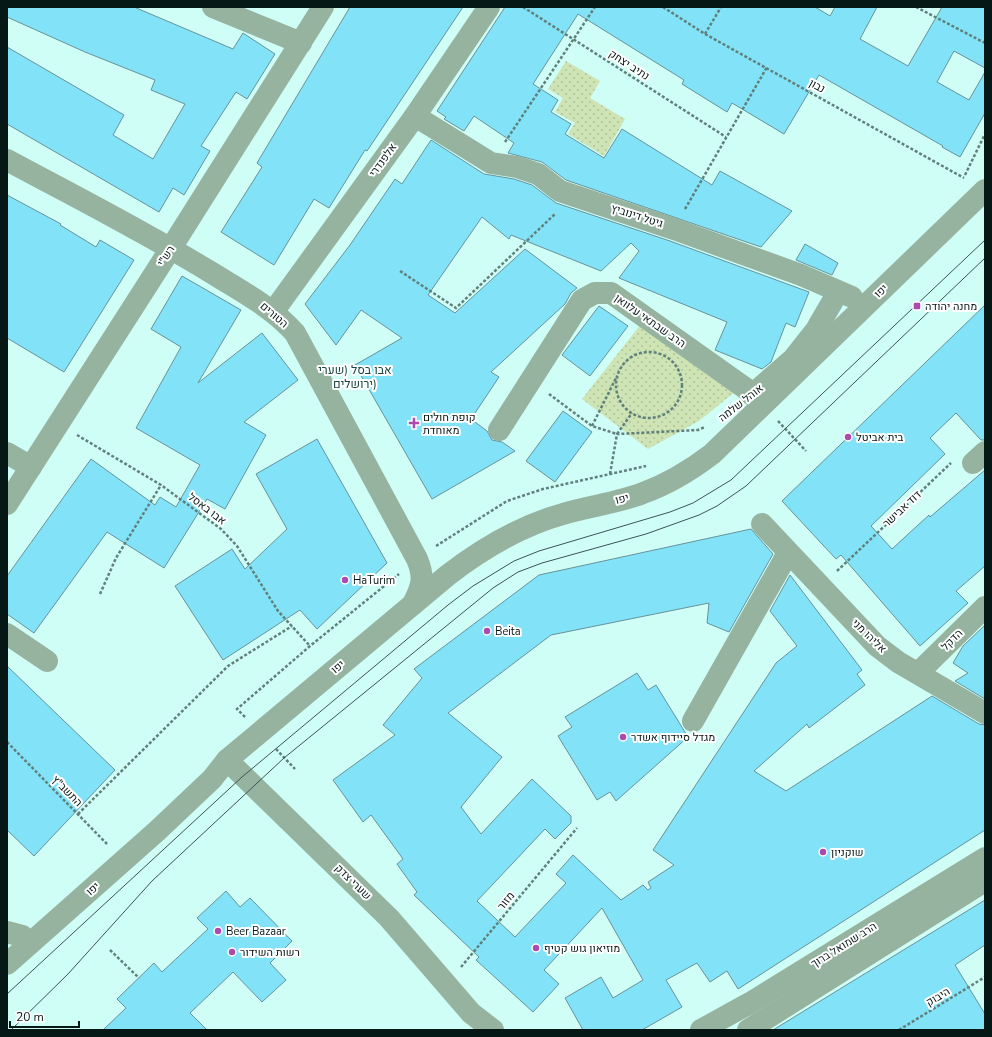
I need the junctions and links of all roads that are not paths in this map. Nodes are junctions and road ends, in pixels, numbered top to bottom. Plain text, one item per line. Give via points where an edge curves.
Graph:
1 (213, 7) edge
2 (323, 7) edge
3 (489, 7) edge
4 (301, 43) junction
5 (415, 116) junction
6 (7, 160) edge
7 (984, 191) edge
8 (171, 248) junction
9 (838, 292) junction
10 (868, 304) junction
11 (273, 312) junction
12 (752, 395) joint
13 (499, 430) dead end
14 (7, 453) edge
15 (31, 467) junction
16 (7, 504) edge
17 (762, 524) dead end
18 (788, 553) junction
19 (412, 605) junction
20 (985, 607) edge
21 (7, 634) edge
22 (47, 662) dead end
23 (918, 673) junction
24 (985, 713) edge
25 (693, 721) dead end
26 (227, 760) junction
27 (985, 858) edge
28 (985, 881) edge
29 (12, 939) edge
30 (7, 964) edge
31 (476, 1021) edge
32 (493, 1030) edge
33 (701, 1030) edge
34 (748, 1030) edge

1 - 4 street
2 - 4 street, רש"י
3 - 5 street, אלפנדרי
4 - 8 street, רש"י
5 - 9 street, גיטל דינוביץ via 491,163 517,167 538,174 560,191 801,275
5 - 11 street, אלפנדרי
6 - 8 street, הטורים
7 - 10 street, יפו
8 - 11 street, הטורים
8 - 15 street, רש"י
9 - 10 street, גיטל דינוביץ
9 - 12 street, אוהל שלמה via 816,330 793,359
10 - 19 street, יפו via 712,454 692,470 642,494 562,514 515,532 481,550
11 - 19 street, הטורים via 295,333 417,558 422,571 421,587
12 - 13 street, הרב שבתאי עלוואן via 611,293 595,293 582,300
14 - 15 street
15 - 16 street, רש"י
17 - 18 street, אליהו מני
18 - 23 street, אליהו מני via 877,646
18 - 25 street
19 - 26 street, יפו
20 - 23 street, הדקל
21 - 22 street
23 - 24 street, אליהו מני
26 - 29 street, יפו via 206,770 115,852
26 - 30 street, יפו via 212,779 157,831
26 - 31 street, שערי צדק via 389,918
27 - 33 street, הרב שמואל ברוך via 750,1003
28 - 34 street, הרב שמואל ברוך
31 - 32 street, שערי צדק

